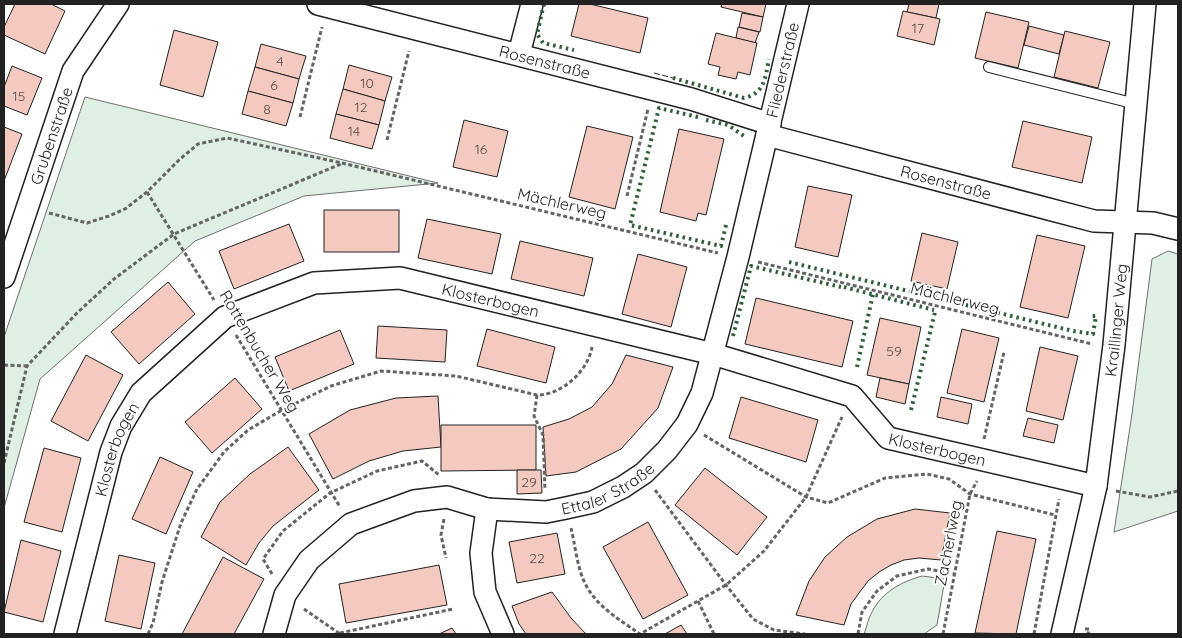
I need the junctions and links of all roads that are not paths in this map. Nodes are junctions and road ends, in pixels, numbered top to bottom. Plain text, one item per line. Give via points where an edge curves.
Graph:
1 (118, 4) edge
2 (532, 4) edge
3 (798, 4) edge
4 (1145, 4) edge
5 (323, 5) edge
6 (519, 54) junction
7 (989, 67) dead end
8 (1136, 104) junction
9 (768, 130) junction
10 (1125, 221) junction
11 (1178, 229) edge
12 (4, 278) edge
13 (713, 354) junction
14 (1096, 486) junction
15 (487, 509) junction
16 (65, 634) edge
17 (274, 634) edge
18 (503, 634) edge
19 (1062, 634) edge

1 - 12 street, Grubenstraße via 74,71
2 - 6 street
3 - 9 street, Fliederstraße
4 - 8 street, Kraillinger Weg
5 - 6 street, Rosenstraße
6 - 9 street, Rosenstraße via 691,99
7 - 8 lane
8 - 10 street, Kraillinger Weg
9 - 10 street, Rosenstraße via 1094,221
9 - 13 street, Ettaler Straße
10 - 11 street, Rosenstraße
10 - 14 street, Kraillinger Weg via 1114,346
13 - 14 street, Klosterbogen via 852,396 888,438
13 - 15 street, Ettaler Straße via 702,392 687,424 644,473 593,502 556,510
13 - 16 street, Klosterbogen via 400,278 314,283 225,317 141,393 121,426 111,452
14 - 19 street, Kraillinger Weg
15 - 17 street, Ettaler Straße via 447,497 414,501 351,524 309,560 285,596
15 - 18 street via 481,553 485,592

